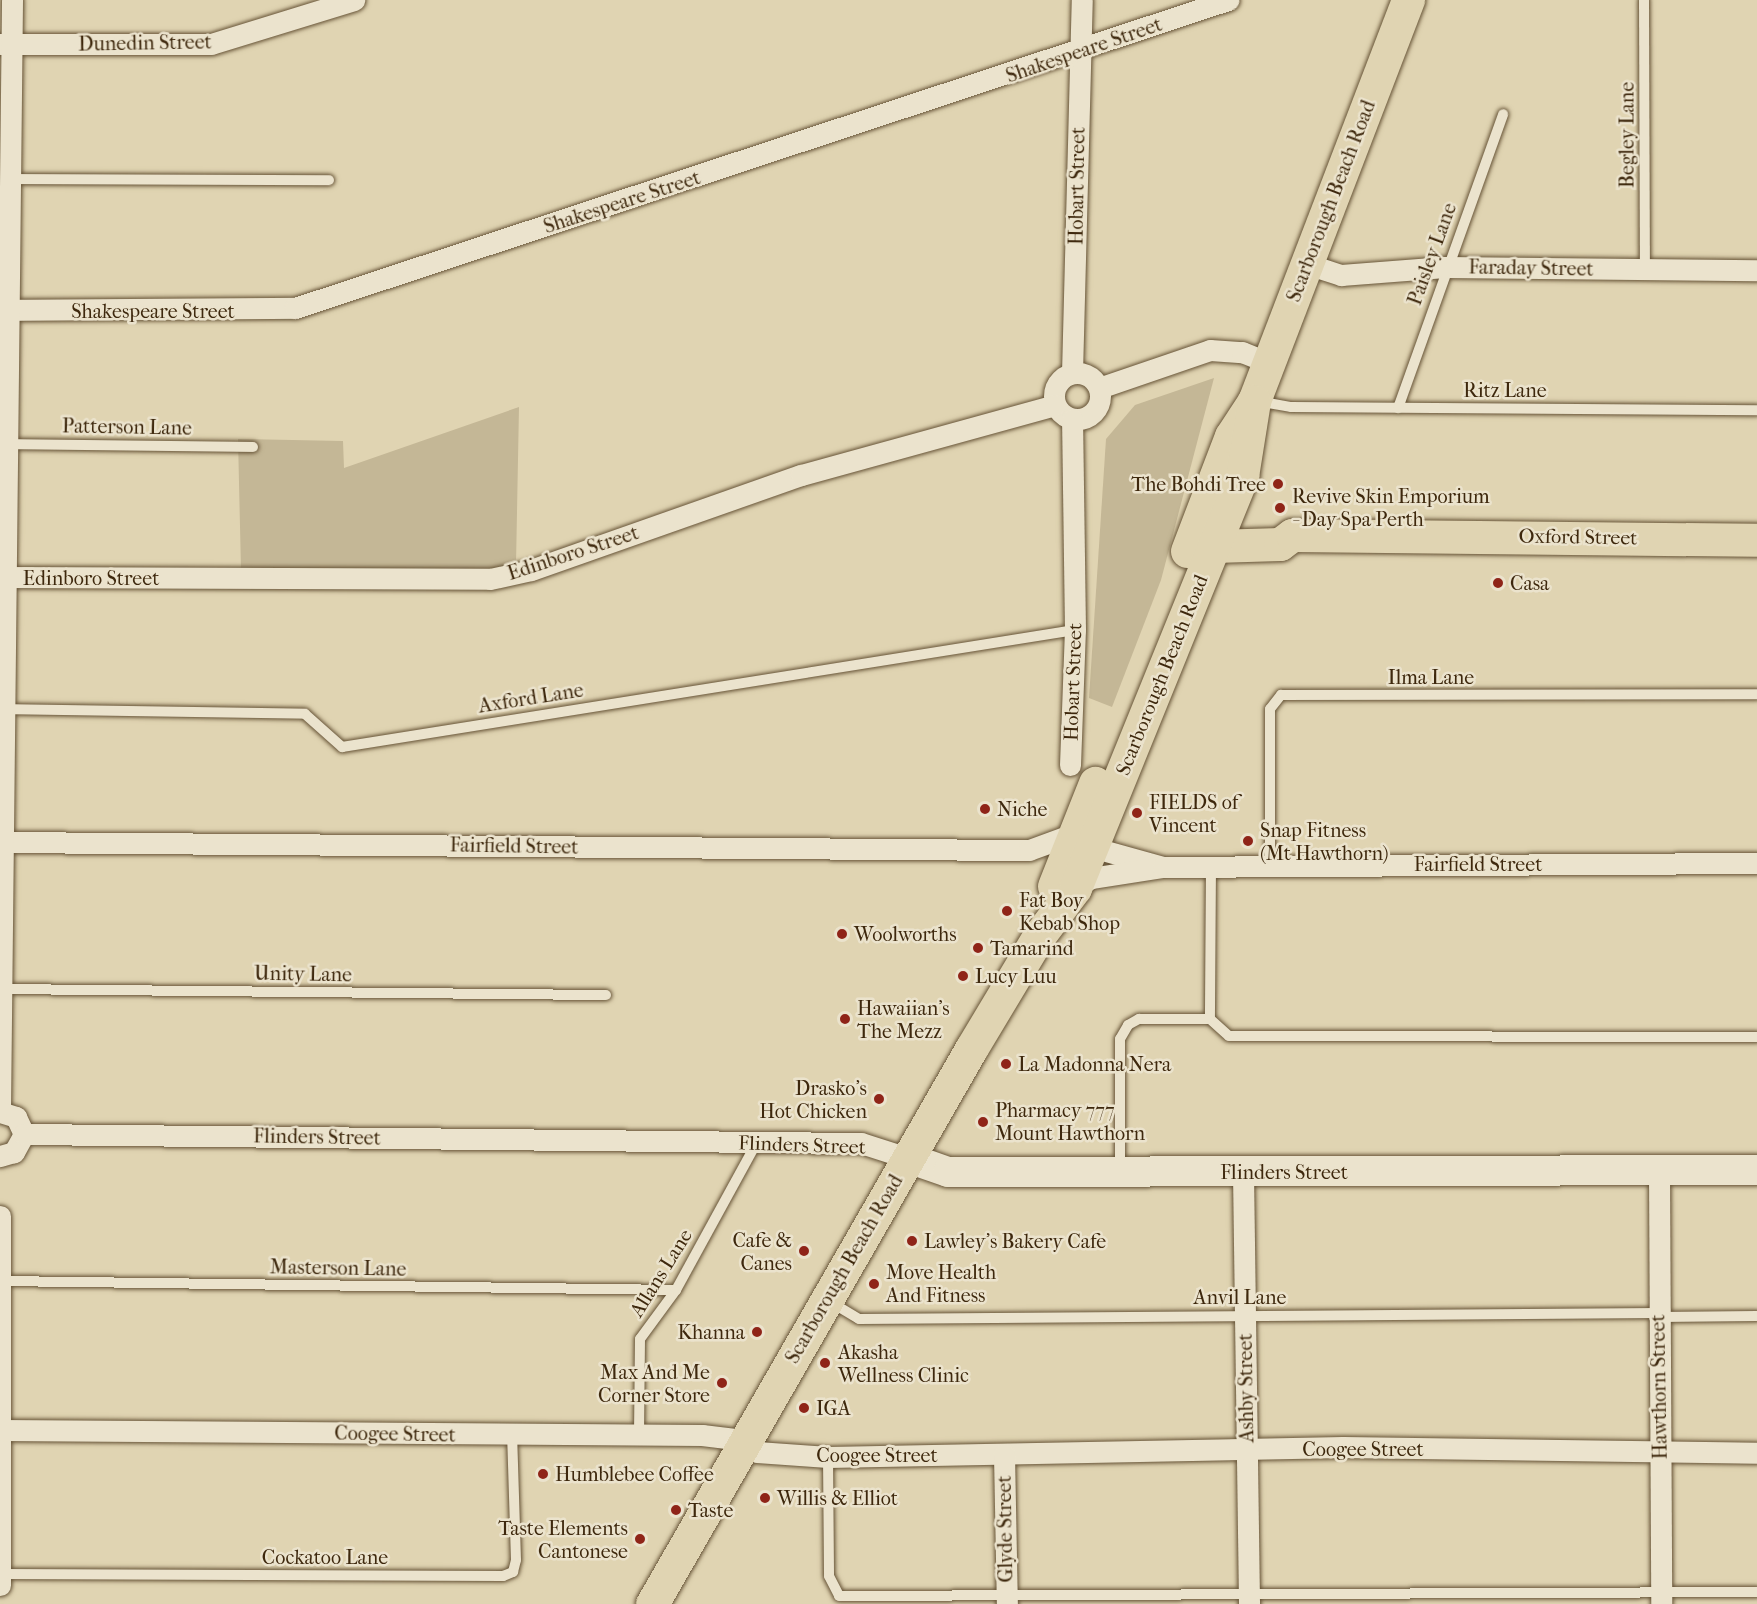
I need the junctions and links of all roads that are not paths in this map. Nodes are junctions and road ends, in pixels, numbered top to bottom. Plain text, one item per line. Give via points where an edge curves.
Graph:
1 (12, 0) edge
2 (354, 0) edge
3 (1082, 0) edge
4 (1228, 0) edge
5 (1408, 0) edge
6 (1644, 0) edge
7 (6, 44) edge
8 (1081, 52) junction
9 (1503, 114) dead end
10 (5, 179) edge
11 (329, 180) dead end
12 (1307, 264) junction
13 (1445, 267) junction
14 (1646, 270) junction
15 (1757, 270) edge
16 (4, 310) edge
17 (1269, 363) junction
18 (1072, 373) junction
19 (1099, 388) junction
20 (1254, 401) junction
21 (1398, 408) junction
22 (1757, 410) edge
23 (1064, 412) junction
24 (3, 444) edge
25 (254, 447) dead end
26 (1208, 530) junction
27 (1757, 540) edge
28 (3, 577) edge
29 (1075, 630) junction
30 (1757, 694) edge
31 (2, 709) edge
32 (1070, 765) dead end
33 (1085, 841) junction
34 (1, 842) edge
35 (1029, 850) junction
36 (1757, 863) edge
37 (1211, 865) junction
38 (1270, 865) junction
39 (1163, 867) junction
40 (1068, 878) junction
41 (0, 989) edge
42 (606, 995) dead end
43 (1210, 1019) junction
44 (1757, 1037) edge
45 (0, 1111) edge
46 (24, 1134) junction
47 (757, 1142) junction
48 (0, 1156) edge
49 (908, 1158) junction
50 (1659, 1170) junction
51 (1757, 1170) edge
52 (1120, 1172) junction
53 (1243, 1172) junction
54 (0, 1216) edge
55 (1, 1281) edge
56 (676, 1290) junction
57 (827, 1300) junction
58 (1244, 1315) junction
59 (1658, 1315) junction
60 (1757, 1316) edge
61 (1, 1430) edge
62 (639, 1435) junction
63 (512, 1436) junction
64 (744, 1444) junction
65 (1246, 1451) junction
66 (1660, 1453) junction
67 (1757, 1453) edge
68 (1004, 1454) junction
69 (828, 1457) junction
70 (0, 1574) edge
71 (0, 1585) edge
72 (1757, 1592) edge
73 (1249, 1598) edge
74 (1661, 1598) edge
75 (1007, 1599) edge
76 (652, 1604) edge

1 - 7 street
2 - 7 street, Dunedin Street via 211,44
3 - 8 street, Hobart Street
4 - 8 street, Shakespeare Street
5 - 12 main road, Scarborough Beach Road
6 - 14 lane, Begley Lane
7 - 10 street
8 - 16 street, Shakespeare Street via 295,308
8 - 18 street, Hobart Street
9 - 13 lane, Paisley Lane
10 - 11 lane
10 - 16 street
12 - 13 street, Faraday Street via 1341,275
12 - 17 main road, Scarborough Beach Road
13 - 14 street, Faraday Street
13 - 21 lane, Paisley Lane
14 - 15 street, Faraday Street
16 - 24 street
17 - 19 street via 1242,352 1210,350
17 - 20 main road, Scarborough Beach Road
18 - 19 street via 1088,375
18 - 23 street via 1058,382
19 - 23 street via 1096,409
20 - 21 lane, Ritz Lane via 1291,407
20 - 26 main road, Scarborough Beach Road via 1231,436
21 - 22 lane, Ritz Lane
23 - 28 street, Edinboro Street via 801,475 531,570 490,579
23 - 29 street, Hobart Street
24 - 25 lane, Patterson Lane
24 - 28 street
26 - 27 main road, Oxford Street via 1280,543 1292,535
26 - 33 main road, Scarborough Beach Road
28 - 31 street
29 - 31 lane, Axford Lane via 342,747 305,714
29 - 32 street, Hobart Street
30 - 38 lane, Ilma Lane via 1281,695 1270,709
31 - 34 street
33 - 35 street, Fairfield Street
33 - 39 street, Fairfield Street
33 - 40 main road, Scarborough Beach Road
34 - 35 street, Fairfield Street
34 - 41 street
35 - 40 street, Fairfield Street
36 - 38 street, Fairfield Street
37 - 38 street, Fairfield Street
37 - 39 street, Fairfield Street
37 - 43 lane
39 - 40 street, Fairfield Street
40 - 49 main road, Scarborough Beach Road via 1039,936
41 - 42 lane, Unity Lane
41 - 45 street
43 - 44 lane via 1229,1036
43 - 52 lane via 1138,1019 1128,1025 1120,1039
45 - 46 street via 16,1117
46 - 47 street, Flinders Street
46 - 48 street via 14,1152
47 - 49 street, Flinders Street via 861,1143
47 - 56 lane, Allans Lane
49 - 52 street, Flinders Street via 948,1172
49 - 57 main road, Scarborough Beach Road
50 - 51 street, Flinders Street
50 - 53 street, Flinders Street
50 - 59 street, Hawthorn Street
52 - 53 street, Flinders Street
53 - 58 street, Ashby Street
54 - 55 street
55 - 56 lane, Masterson Lane
55 - 61 street
56 - 62 lane, Allans Lane via 640,1339
57 - 58 lane, Anvil Lane via 859,1319
57 - 64 main road, Scarborough Beach Road
58 - 59 lane, Anvil Lane
58 - 65 street, Ashby Street
59 - 60 lane, Anvil Lane
59 - 66 street, Hawthorn Street
61 - 63 street, Coogee Street
61 - 70 street
62 - 63 street, Coogee Street
62 - 64 street, Coogee Street via 702,1435
63 - 70 lane, Cockatoo Lane via 516,1560 513,1572 503,1576
64 - 69 street, Coogee Street via 757,1452
64 - 76 main road, Scarborough Beach Road
65 - 66 street, Coogee Street via 1343,1447
65 - 68 street, Coogee Street
65 - 73 street, Ashby Street
66 - 67 street, Coogee Street
66 - 74 street, Hawthorn Street
68 - 69 street, Coogee Street
68 - 75 street, Glyde Street
69 - 75 lane via 829,1576 839,1596
70 - 71 street
72 - 74 lane
73 - 74 lane
73 - 75 lane

